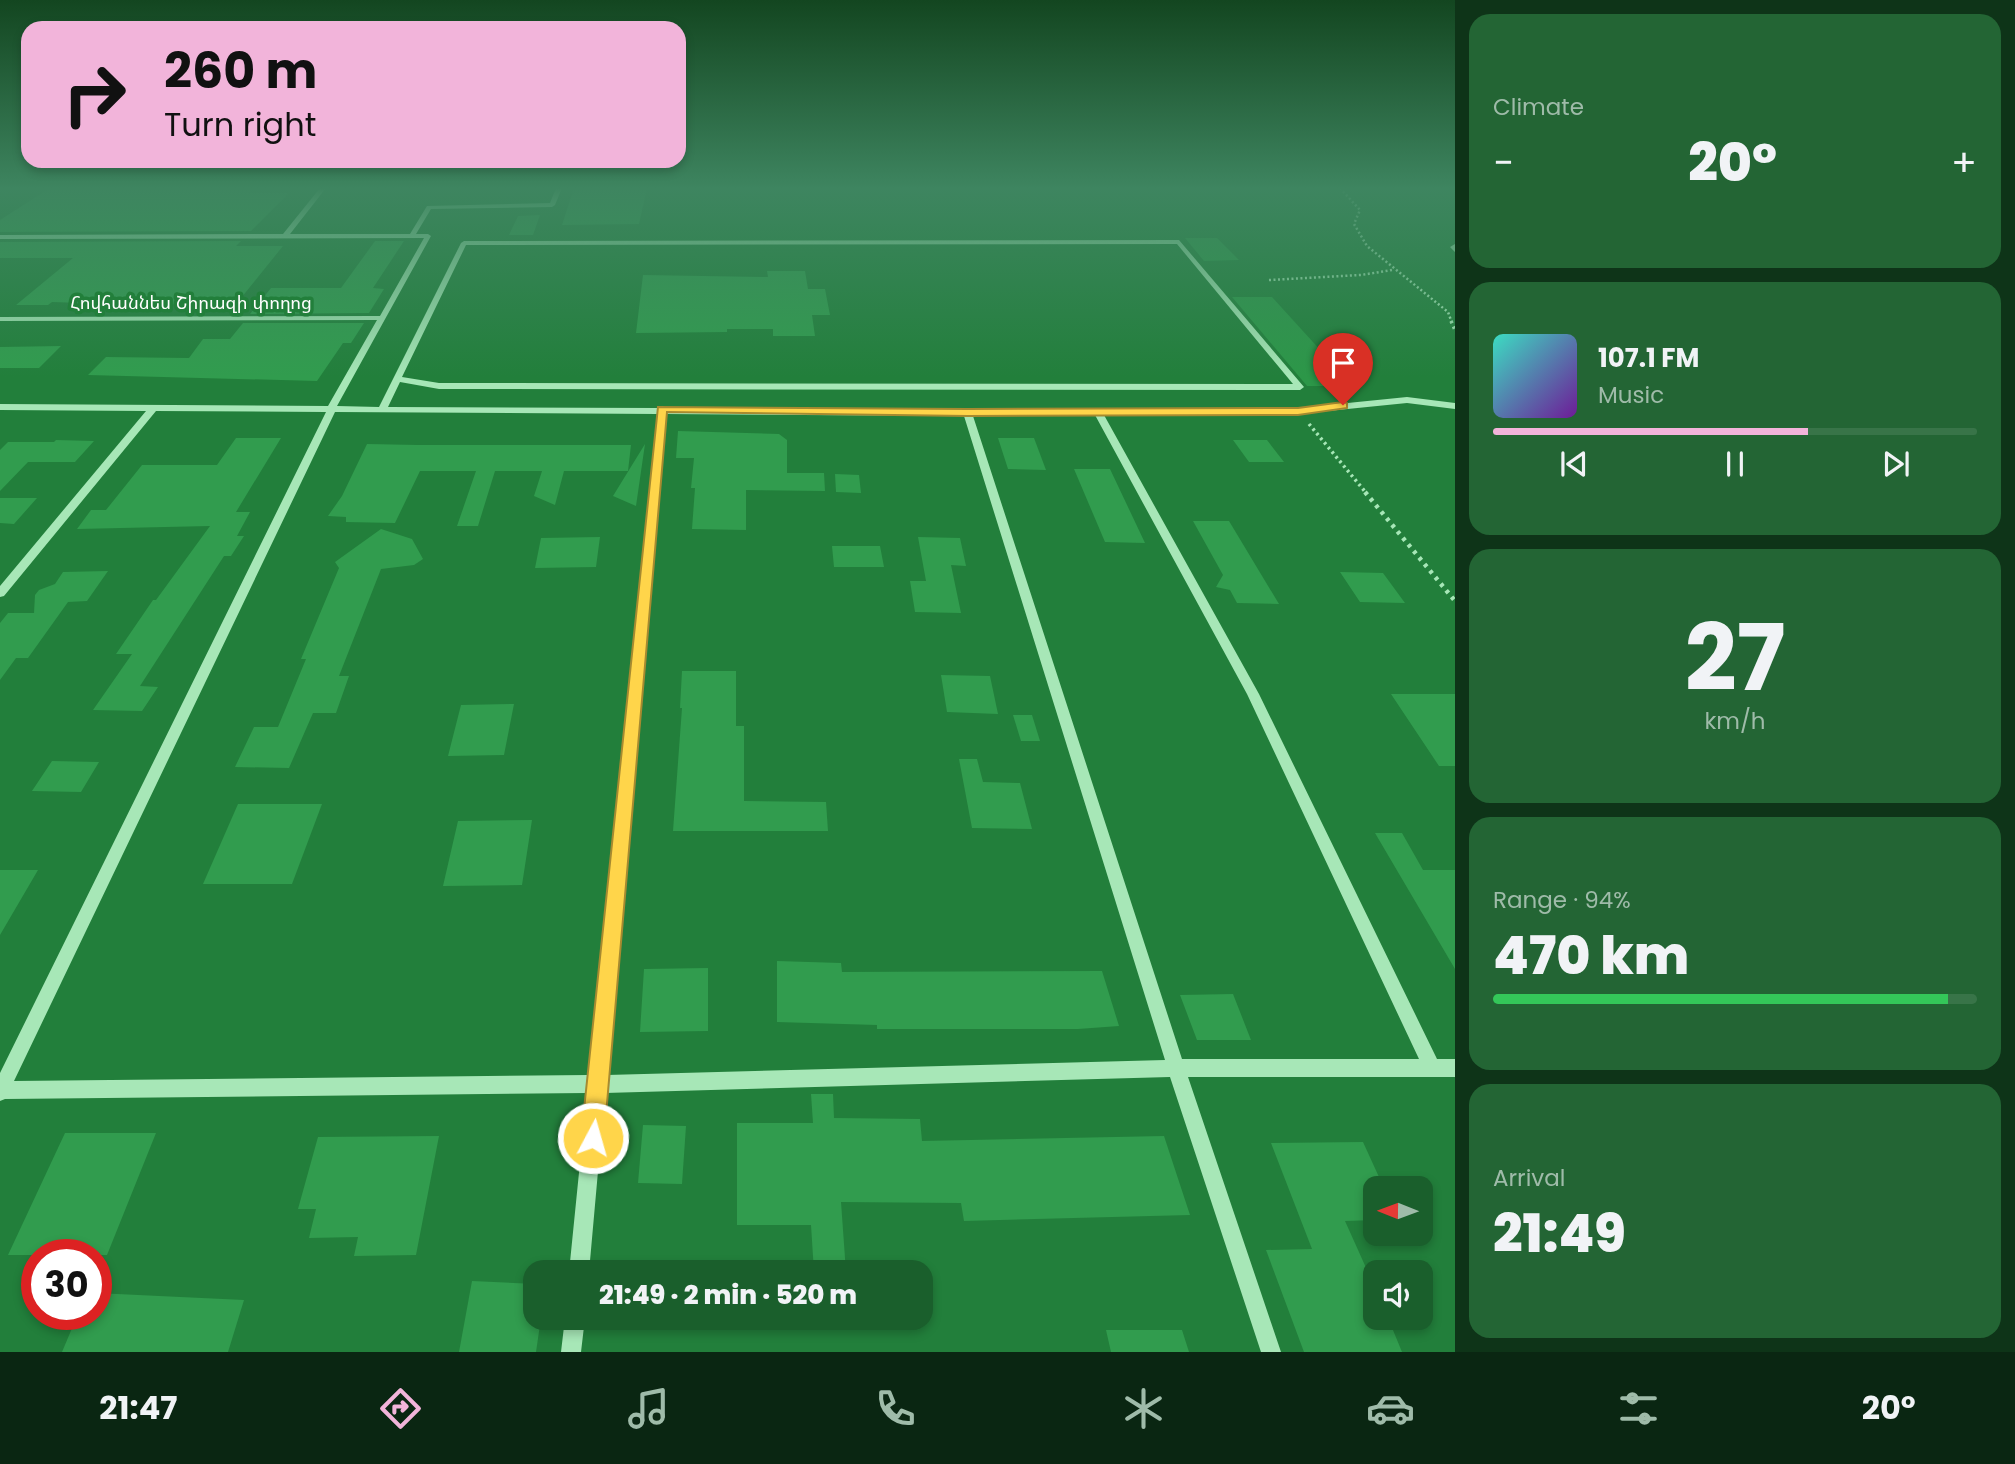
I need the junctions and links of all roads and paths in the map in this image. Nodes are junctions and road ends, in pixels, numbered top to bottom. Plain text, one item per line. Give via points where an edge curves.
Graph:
1 (419, 251) edge
2 (460, 251) edge
3 (1187, 251) edge
4 (1372, 251) edge
5 (1392, 270) junction
6 (1269, 280) dead end
7 (382, 317) junction
8 (0, 319) edge
9 (1455, 330) edge
10 (397, 379) junction
11 (1455, 406) edge
12 (0, 407) edge
13 (154, 407) junction
14 (332, 408) junction
15 (383, 408) junction
16 (662, 409) junction
17 (1298, 411) junction
18 (1098, 412) junction
19 (968, 413) junction
20 (0, 593) edge
21 (1455, 601) edge
22 (1176, 1068) junction
23 (1455, 1068) edge
24 (1433, 1069) junction
25 (598, 1084) junction
26 (0, 1091) edge
27 (580, 1260) edge
28 (574, 1330) edge
29 (571, 1352) edge
30 (1271, 1352) edge

1 - 7 street
2 - 10 street
3 - 10 street via 1300,387 439,386
4 - 5 path
5 - 6 path
5 - 9 path via 1448,312
7 - 8 street, Հովհաննես Շիրազի փողոց
7 - 14 street
10 - 15 street
11 - 17 street via 1408,400
12 - 13 street
13 - 14 street
13 - 20 street
14 - 15 street
14 - 26 street
15 - 16 street
16 - 19 street
16 - 25 street
17 - 18 street
17 - 21 path
18 - 19 street
18 - 24 street via 1253,694
19 - 22 street
22 - 24 street
22 - 25 street
22 - 30 street
23 - 24 street
25 - 26 street
25 - 27 street
28 - 29 street

